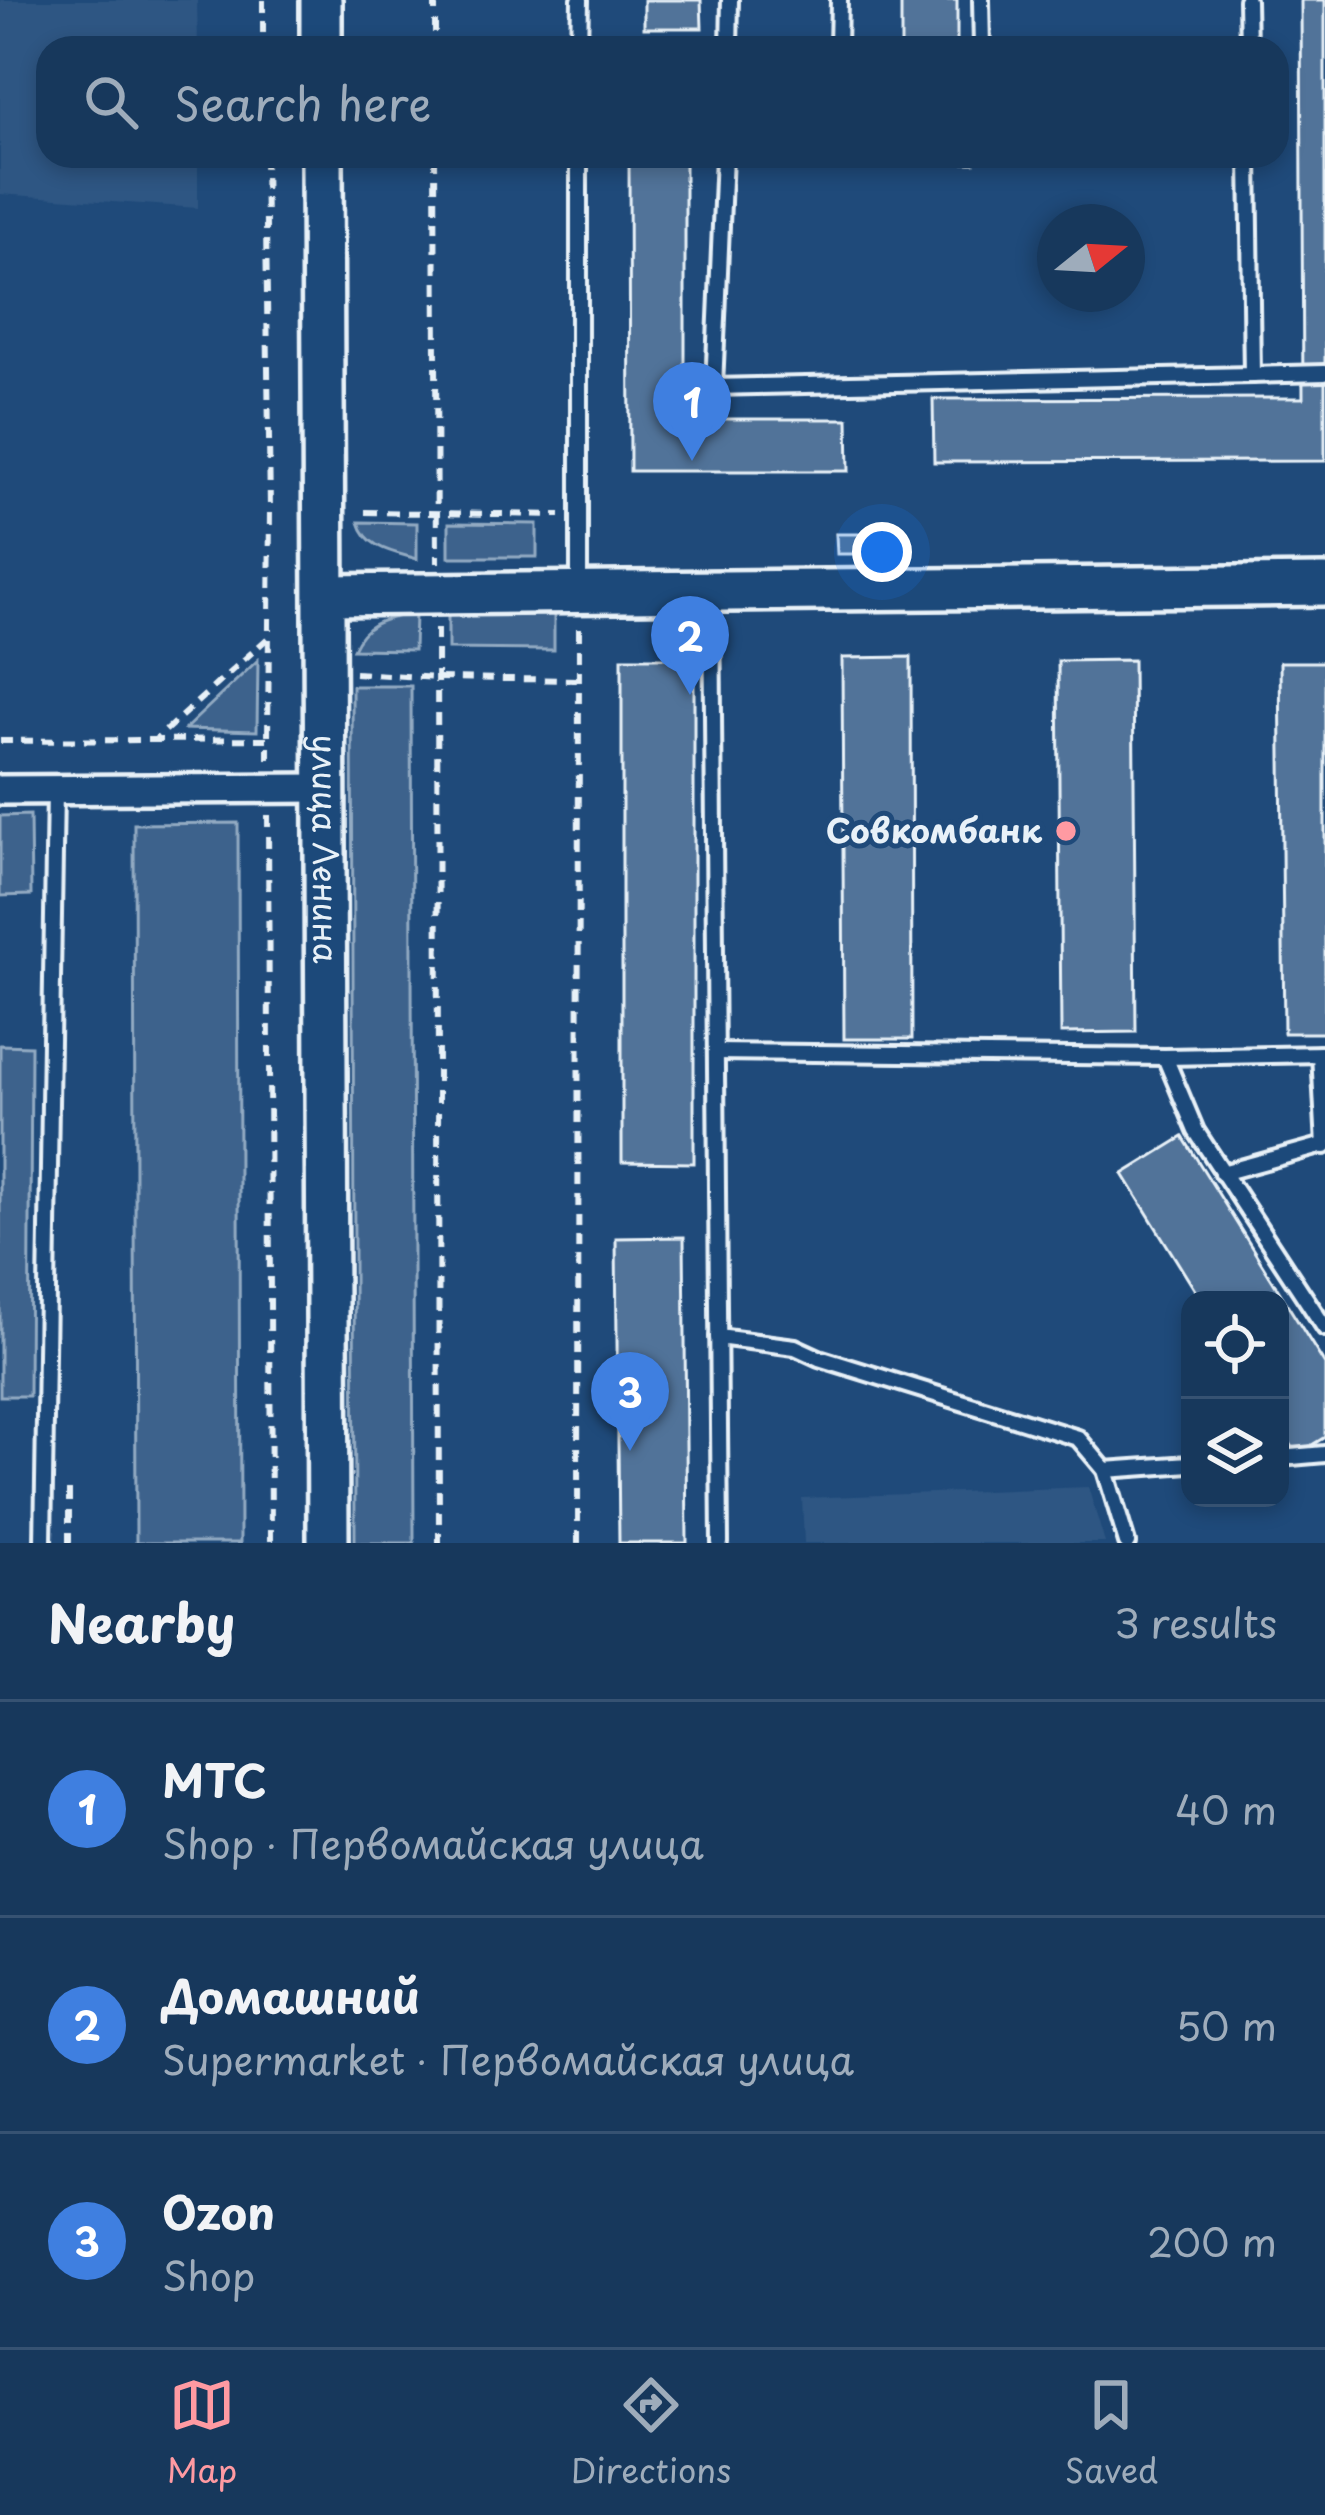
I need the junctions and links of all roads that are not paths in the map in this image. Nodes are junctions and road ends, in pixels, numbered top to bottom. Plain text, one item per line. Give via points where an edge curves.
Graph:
1 (321, 0) edge
2 (580, 0) edge
3 (730, 0) edge
4 (839, 0) edge
5 (981, 0) edge
6 (1247, 0) edge
7 (321, 36) edge
8 (579, 36) edge
9 (729, 36) edge
10 (838, 36) edge
11 (982, 36) edge
12 (1248, 36) edge
13 (322, 168) edge
14 (579, 168) edge
15 (723, 168) edge
16 (1249, 168) edge
17 (1325, 373) edge
18 (1252, 375) junction
19 (1325, 585) edge
20 (712, 591) junction
21 (579, 592) junction
22 (325, 595) junction
23 (325, 788) junction
24 (0, 790) edge
25 (55, 790) junction
26 (716, 1052) junction
27 (1323, 1054) edge
28 (1165, 1057) junction
29 (1325, 1145) edge
30 (1222, 1173) junction
31 (1325, 1328) edge
32 (718, 1337) junction
33 (1325, 1454) edge
34 (1289, 1457) edge
35 (1181, 1465) edge
36 (1105, 1470) junction
37 (43, 1543) edge
38 (328, 1543) edge
39 (720, 1543) edge
40 (1127, 1543) edge

1 - 7 main road
2 - 8 lane
3 - 9 lane
4 - 10 lane
5 - 11 lane
6 - 12 lane
13 - 22 main road, улица Ленина
14 - 21 lane
15 - 18 lane via 714,387
16 - 18 lane
17 - 18 lane
19 - 20 main road
20 - 21 main road
20 - 26 lane
21 - 22 main road
22 - 23 main road, улица Ленина
23 - 25 street
23 - 38 main road, улица Ленина
24 - 25 street
25 - 37 lane
26 - 28 lane
26 - 32 lane
27 - 28 lane
27 - 29 lane
28 - 30 lane
29 - 30 lane
30 - 31 lane
32 - 36 lane via 795,1346 1078,1438
32 - 39 lane
33 - 34 lane
35 - 36 lane
36 - 40 lane

